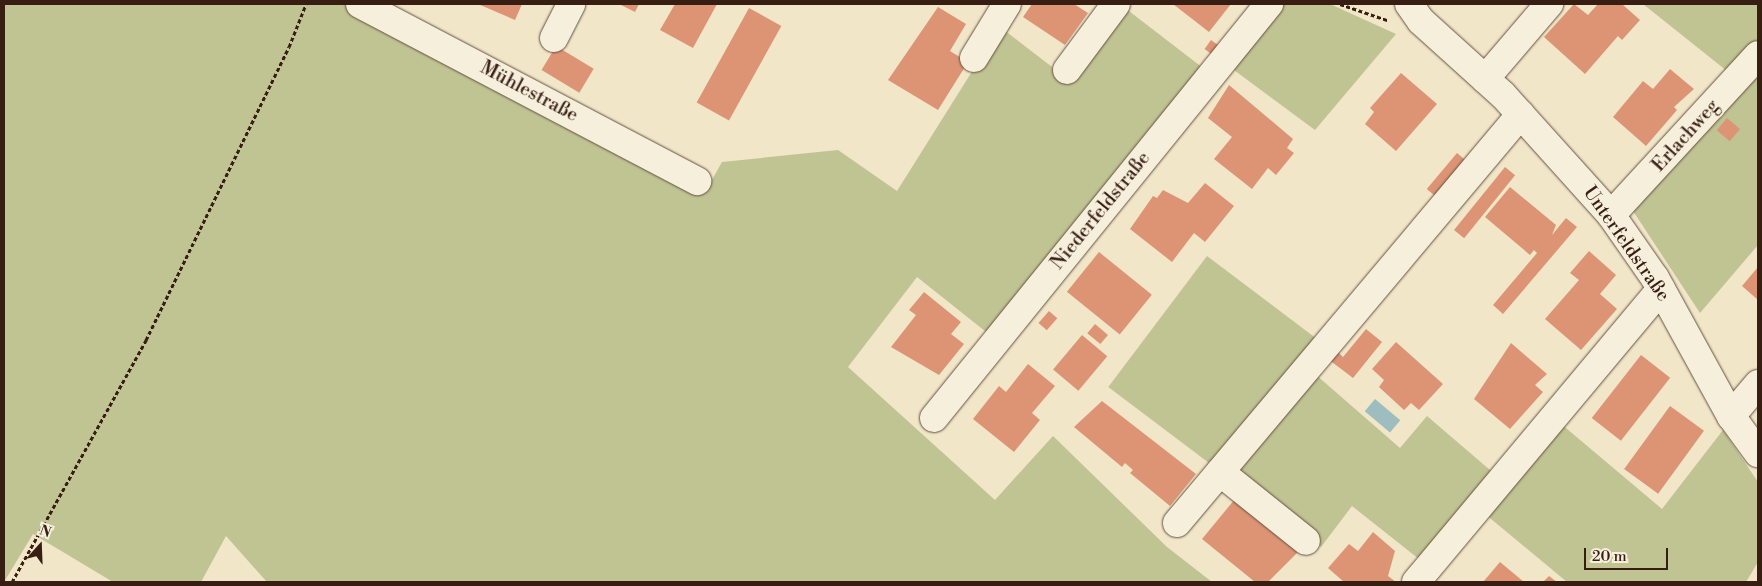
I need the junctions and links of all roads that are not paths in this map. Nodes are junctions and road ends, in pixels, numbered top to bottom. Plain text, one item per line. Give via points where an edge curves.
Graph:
1 (360, 4) edge
2 (571, 4) edge
3 (1007, 4) edge
4 (1116, 4) edge
5 (1269, 4) edge
6 (1549, 4) edge
7 (1401, 9) edge
8 (554, 38) dead end
9 (1758, 55) edge
10 (974, 58) dead end
11 (1067, 70) dead end
12 (1485, 79) junction
13 (1521, 114) junction
14 (697, 180) dead end
15 (1611, 215) junction
16 (1661, 289) junction
17 (1758, 384) edge
18 (1731, 416) junction
19 (934, 418) dead end
20 (1758, 453) edge
21 (1220, 472) junction
22 (1177, 523) dead end
23 (1306, 541) dead end
24 (1416, 582) edge

1 - 14 street, Mühlestraße
2 - 8 street
3 - 10 street
4 - 11 street
5 - 19 street, Niederfeldstraße
6 - 12 street
7 - 12 street, Unterfeldstraße via 1422,21
9 - 15 street, Erlachweg
12 - 13 street, Unterfeldstraße
13 - 15 street, Unterfeldstraße
13 - 21 street
15 - 16 street, Unterfeldstraße
16 - 18 street, Unterfeldstraße
16 - 24 street
17 - 18 street
18 - 20 street, Unterfeldstraße
21 - 22 street
21 - 23 street

